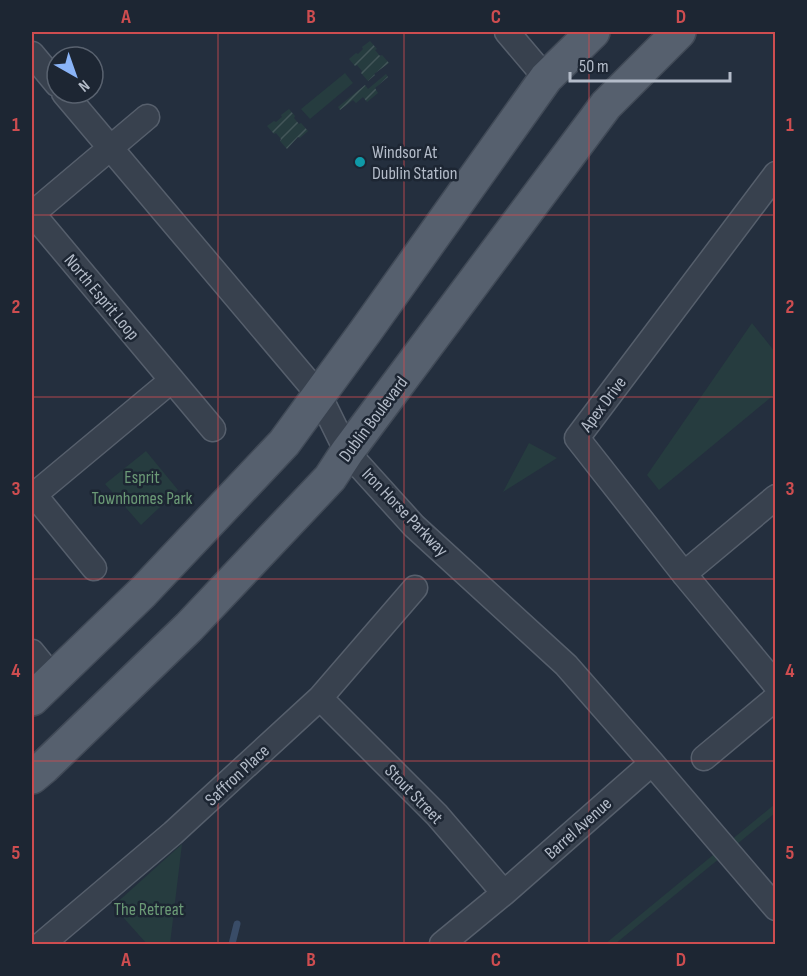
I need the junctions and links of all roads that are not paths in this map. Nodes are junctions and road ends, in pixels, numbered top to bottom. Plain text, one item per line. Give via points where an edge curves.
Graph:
1 (507, 32) edge
2 (593, 32) edge
3 (679, 32) edge
4 (32, 54) edge
5 (45, 70) edge
6 (546, 78) junction
7 (74, 105) edge
8 (147, 117) dead end
9 (110, 148) junction
10 (776, 174) edge
11 (32, 213) edge
12 (172, 380) junction
13 (319, 395) junction
14 (213, 429) dead end
15 (347, 452) junction
16 (33, 494) edge
17 (776, 497) edge
18 (94, 568) dead end
19 (684, 574) junction
20 (415, 588) dead end
21 (32, 652) edge
22 (776, 685) edge
23 (42, 688) edge
24 (320, 698) junction
25 (776, 698) edge
26 (704, 758) dead end
27 (652, 763) junction
28 (32, 777) edge
29 (504, 893) junction
30 (776, 908) edge
31 (42, 945) edge
32 (442, 945) edge

1 - 6 street
2 - 6 main road
3 - 15 main road, Dublin Boulevard via 606,105
4 - 5 street
6 - 13 main road
7 - 9 street, Iron Horse Parkway
8 - 9 street
9 - 11 street
9 - 13 street, Iron Horse Parkway
10 - 19 street, Apex Drive via 577,438
11 - 12 street, North Esprit Loop
12 - 14 street, North Esprit Loop
12 - 16 street
13 - 15 street, Iron Horse Parkway
13 - 23 main road via 261,467 143,592
15 - 27 street, Iron Horse Parkway via 414,526 566,665
15 - 28 main road, Dublin Boulevard via 322,487 189,627
16 - 18 street
17 - 19 street
19 - 22 street, Apex Drive
20 - 24 street, Saffron Place
21 - 23 street
24 - 29 street, Stout Street via 437,815
24 - 31 street, Saffron Place via 173,833
25 - 26 street
27 - 29 street, Barrel Avenue
27 - 30 street, Iron Horse Parkway
29 - 32 street, Barrel Avenue

